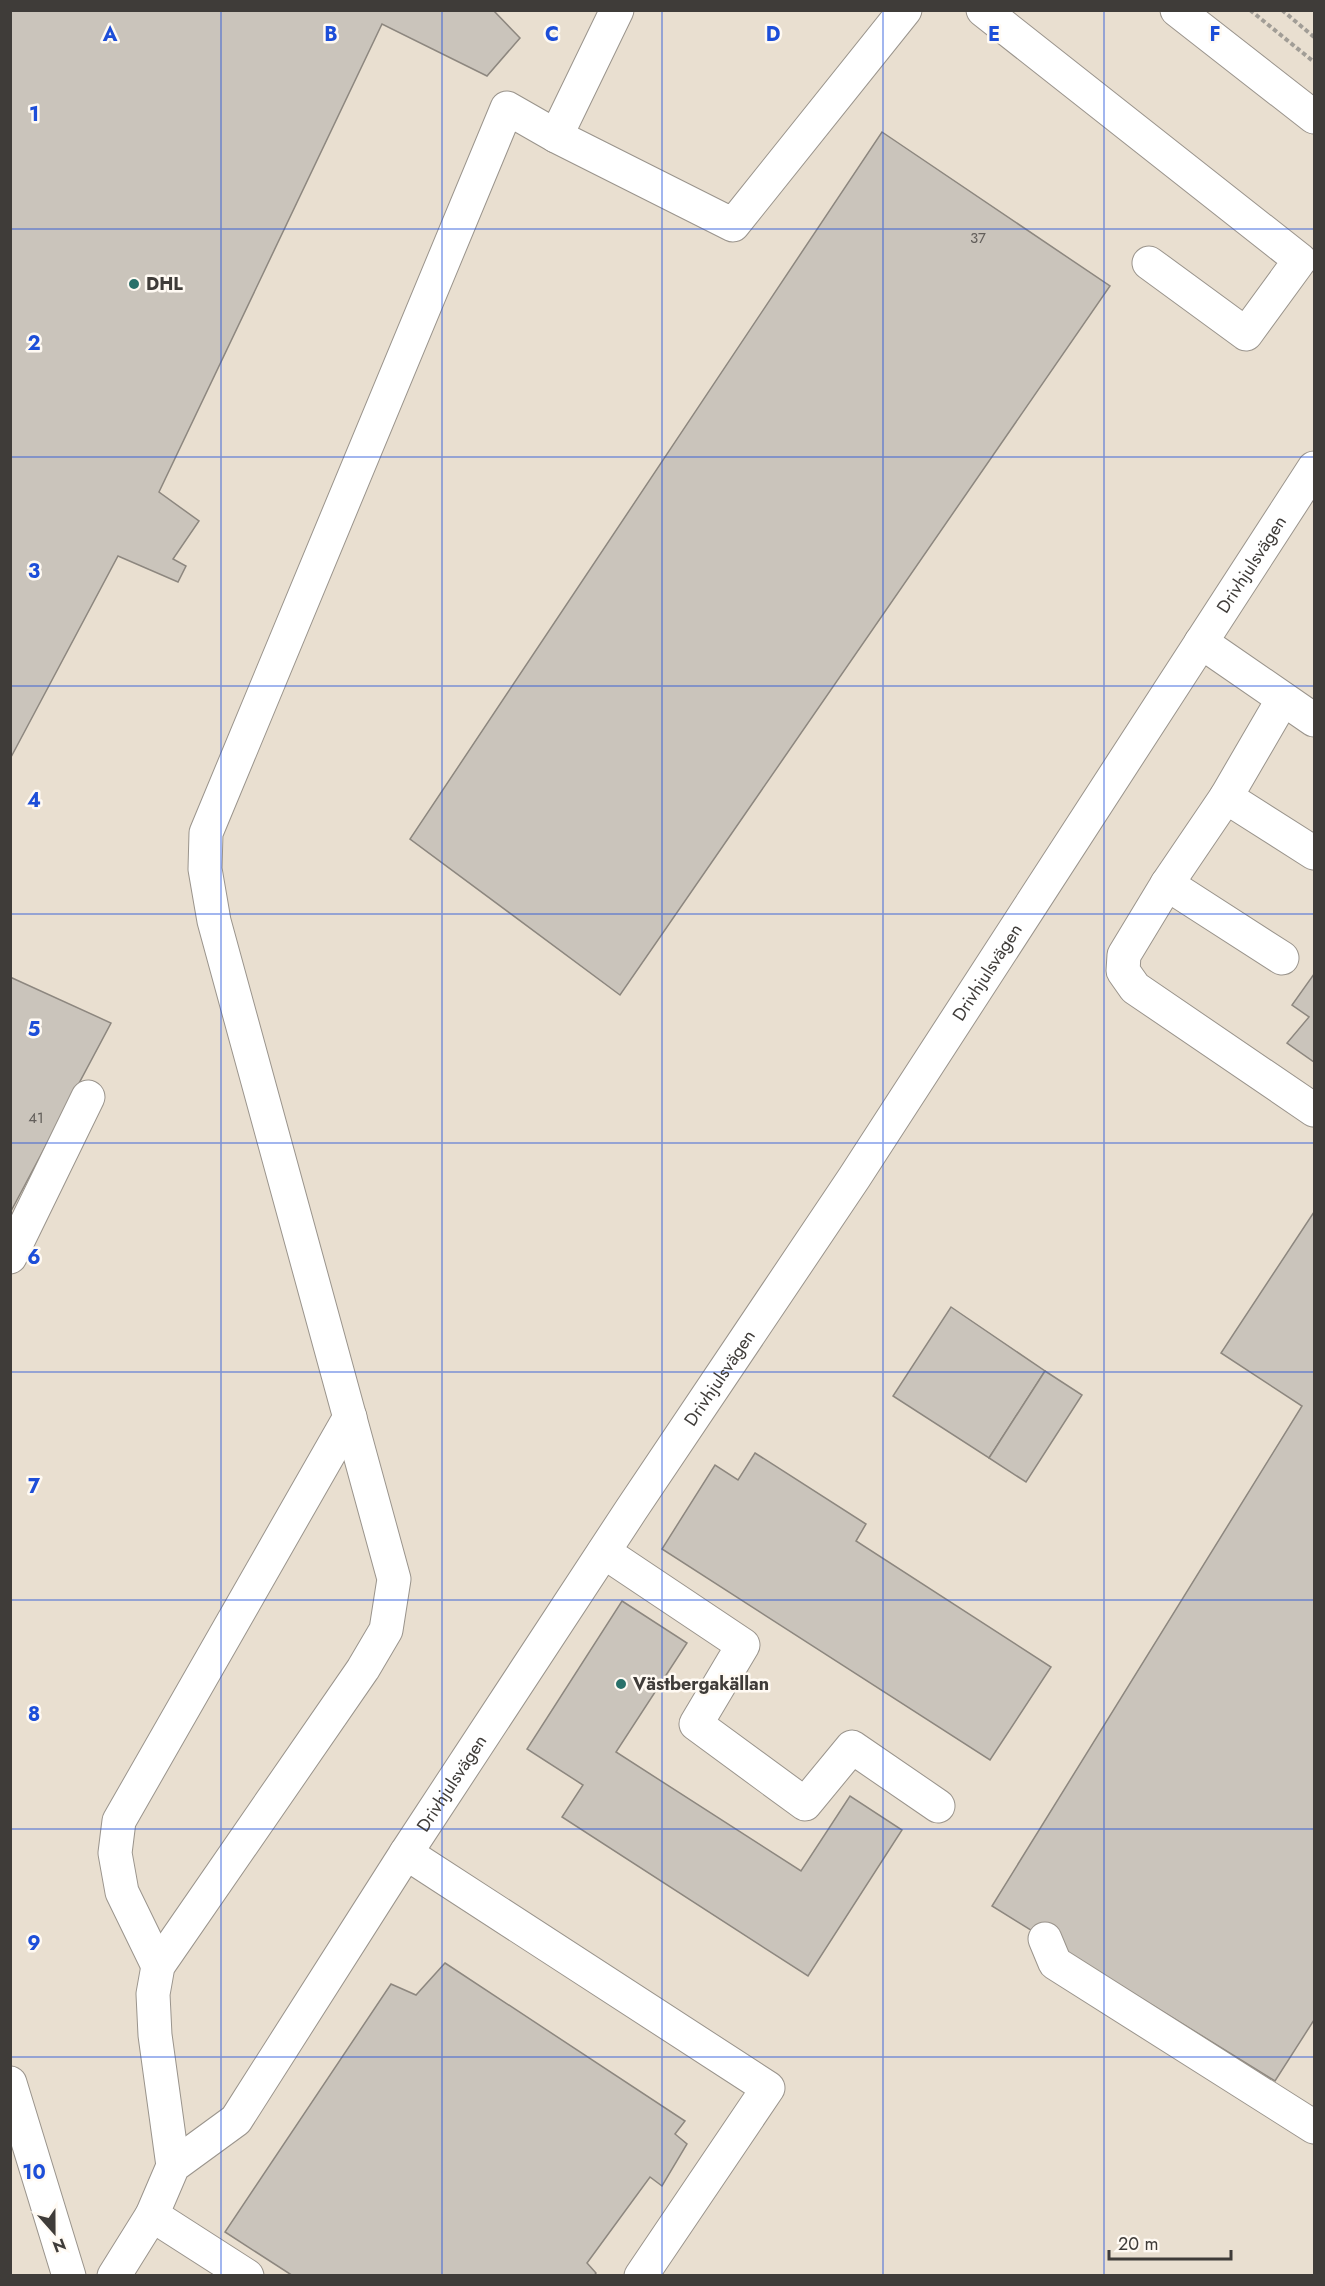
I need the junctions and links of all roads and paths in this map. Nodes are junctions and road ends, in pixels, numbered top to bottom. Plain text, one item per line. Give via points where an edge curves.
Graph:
1 (617, 10) edge
2 (905, 10) edge
3 (983, 10) edge
4 (1177, 10) edge
5 (1250, 10) edge
6 (1282, 10) edge
7 (1314, 37) edge
8 (1314, 62) edge
9 (1314, 117) edge
10 (556, 136) junction
11 (1149, 263) dead end
12 (1314, 468) edge
13 (1201, 642) junction
14 (1283, 699) junction
15 (1314, 720) edge
16 (1226, 797) junction
17 (1314, 853) edge
18 (1167, 884) junction
19 (1282, 958) dead end
20 (88, 1097) dead end
21 (1314, 1110) edge
22 (10, 1257) edge
23 (350, 1418) junction
24 (604, 1552) junction
25 (938, 1806) dead end
26 (406, 1853) junction
27 (1045, 1939) dead end
28 (158, 1966) junction
29 (10, 2083) edge
30 (1314, 2127) edge
31 (173, 2166) junction
32 (152, 2215) junction
33 (69, 2276) edge
34 (114, 2276) edge
35 (247, 2276) edge
36 (641, 2276) edge

1 - 10 street
2 - 10 street via 733,225
3 - 11 street via 1300,260 1246,333
4 - 9 street
5 - 8 path
6 - 7 path
10 - 23 street via 507,108 206,833 205,869 214,921
12 - 13 street, Drivhjulsvägen
13 - 14 street
13 - 24 street, Drivhjulsvägen via 854,1179
14 - 15 street
14 - 16 street
16 - 17 street
16 - 18 street
18 - 19 street
18 - 21 street via 1124,955 1123,971 1135,988
20 - 22 street
23 - 28 street via 118,1821 115,1853 122,1892
23 - 28 street via 394,1579 386,1630
24 - 25 street via 743,1645 696,1724 805,1804 852,1747
24 - 26 street, Drivhjulsvägen
26 - 31 street, Drivhjulsvägen via 236,2120
26 - 36 street via 768,2088
27 - 30 street via 1054,1963
28 - 31 street via 153,1994 155,2035
29 - 33 street
31 - 32 street
32 - 34 street
32 - 35 street

